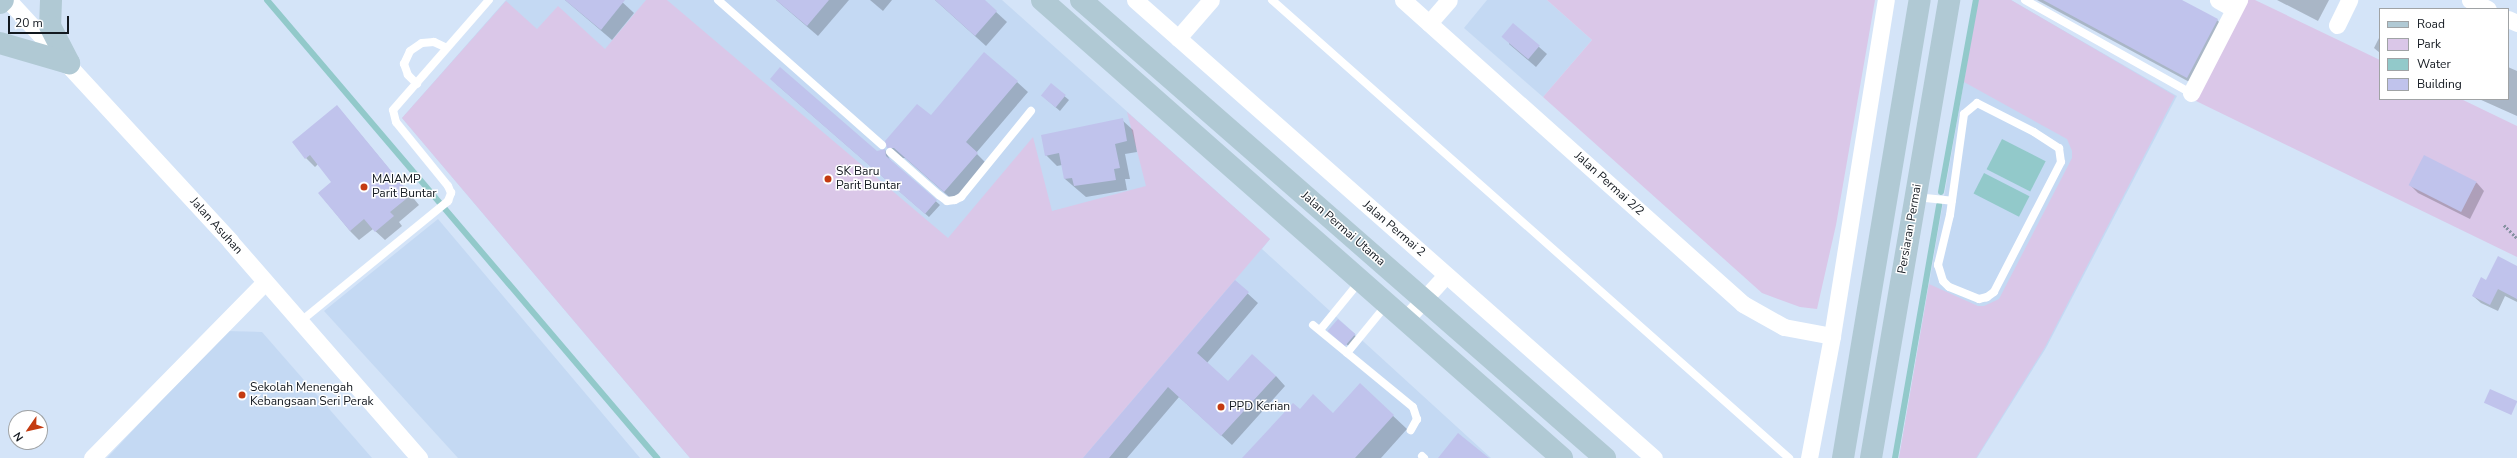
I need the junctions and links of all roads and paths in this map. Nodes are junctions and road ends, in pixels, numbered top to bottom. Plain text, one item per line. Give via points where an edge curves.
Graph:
1 (3, 0) edge
2 (8, 0) edge
3 (51, 0) edge
4 (489, 0) edge
5 (718, 0) edge
6 (1042, 0) edge
7 (1082, 0) edge
8 (1135, 0) edge
9 (1211, 0) edge
10 (1272, 0) edge
11 (1403, 0) edge
12 (1449, 0) edge
13 (1886, 0) edge
14 (1920, 0) edge
15 (1949, 0) edge
16 (2025, 0) edge
17 (2218, 0) edge
18 (2349, 0) edge
19 (2470, 0) edge
20 (0, 4) edge
21 (2237, 5) edge
22 (2486, 8) edge
23 (1429, 23) junction
24 (2337, 25) dead end
25 (1178, 38) junction
26 (0, 44) edge
27 (447, 48) junction
28 (69, 63) junction
29 (417, 84) junction
30 (2191, 93) joint
31 (1031, 111) dead end
32 (882, 145) dead end
33 (890, 152) dead end
34 (1916, 197) junction
35 (1952, 201) junction
36 (2504, 225) dead end
37 (2517, 238) edge
38 (1446, 275) junction
39 (1361, 279) junction
40 (265, 282) junction
41 (1424, 299) junction
42 (1387, 303) junction
43 (1406, 319) junction
44 (301, 321) junction
45 (1832, 336) junction
46 (1347, 353) junction
47 (1411, 430) dead end
48 (92, 458) edge
49 (418, 458) edge
50 (1562, 458) edge
51 (1605, 458) edge
52 (1654, 458) edge
53 (1789, 458) edge
54 (1809, 458) edge
55 (1843, 458) edge
56 (1871, 458) edge

1 - 20 street
2 - 28 street, Jalan Asuhan
3 - 28 street via 50,26
4 - 27 lane
5 - 32 lane
6 - 39 street
7 - 41 street, Jalan Permai Utama
8 - 25 street, Jalan Permai 2
9 - 25 street
10 - 53 lane
11 - 23 street, Jalan Permai 2/2
12 - 23 street
13 - 45 street
14 - 55 street
15 - 34 street, Persiaran Permai
16 - 30 lane
17 - 21 street
18 - 24 street
19 - 22 street
21 - 30 street
23 - 45 street, Jalan Permai 2/2 via 1743,304 1784,327
25 - 38 street, Jalan Permai 2
26 - 28 street
27 - 29 lane
27 - 29 lane via 434,42 422,43 410,51 404,64 408,75
28 - 40 street, Jalan Asuhan
29 - 44 lane via 394,110 396,122 448,186 451,192 448,201
31 - 33 lane via 961,197 955,200 947,201
34 - 35 lane
34 - 56 street, Persiaran Permai
35 - 35 lane via 1938,265 1939,272 1949,287 1974,297 1987,297 1994,292 2060,162 2059,148 1977,103 1964,114
36 - 37 path
38 - 41 street
38 - 52 street, Jalan Permai 2
39 - 42 street
39 - 46 lane via 1316,328
40 - 44 street, Jalan Asuhan
40 - 48 street
41 - 43 street
41 - 51 street, Jalan Permai Utama
42 - 43 street
42 - 46 lane
43 - 50 street
44 - 49 street, Jalan Asuhan
45 - 54 street
46 - 47 lane via 1412,407 1417,419

